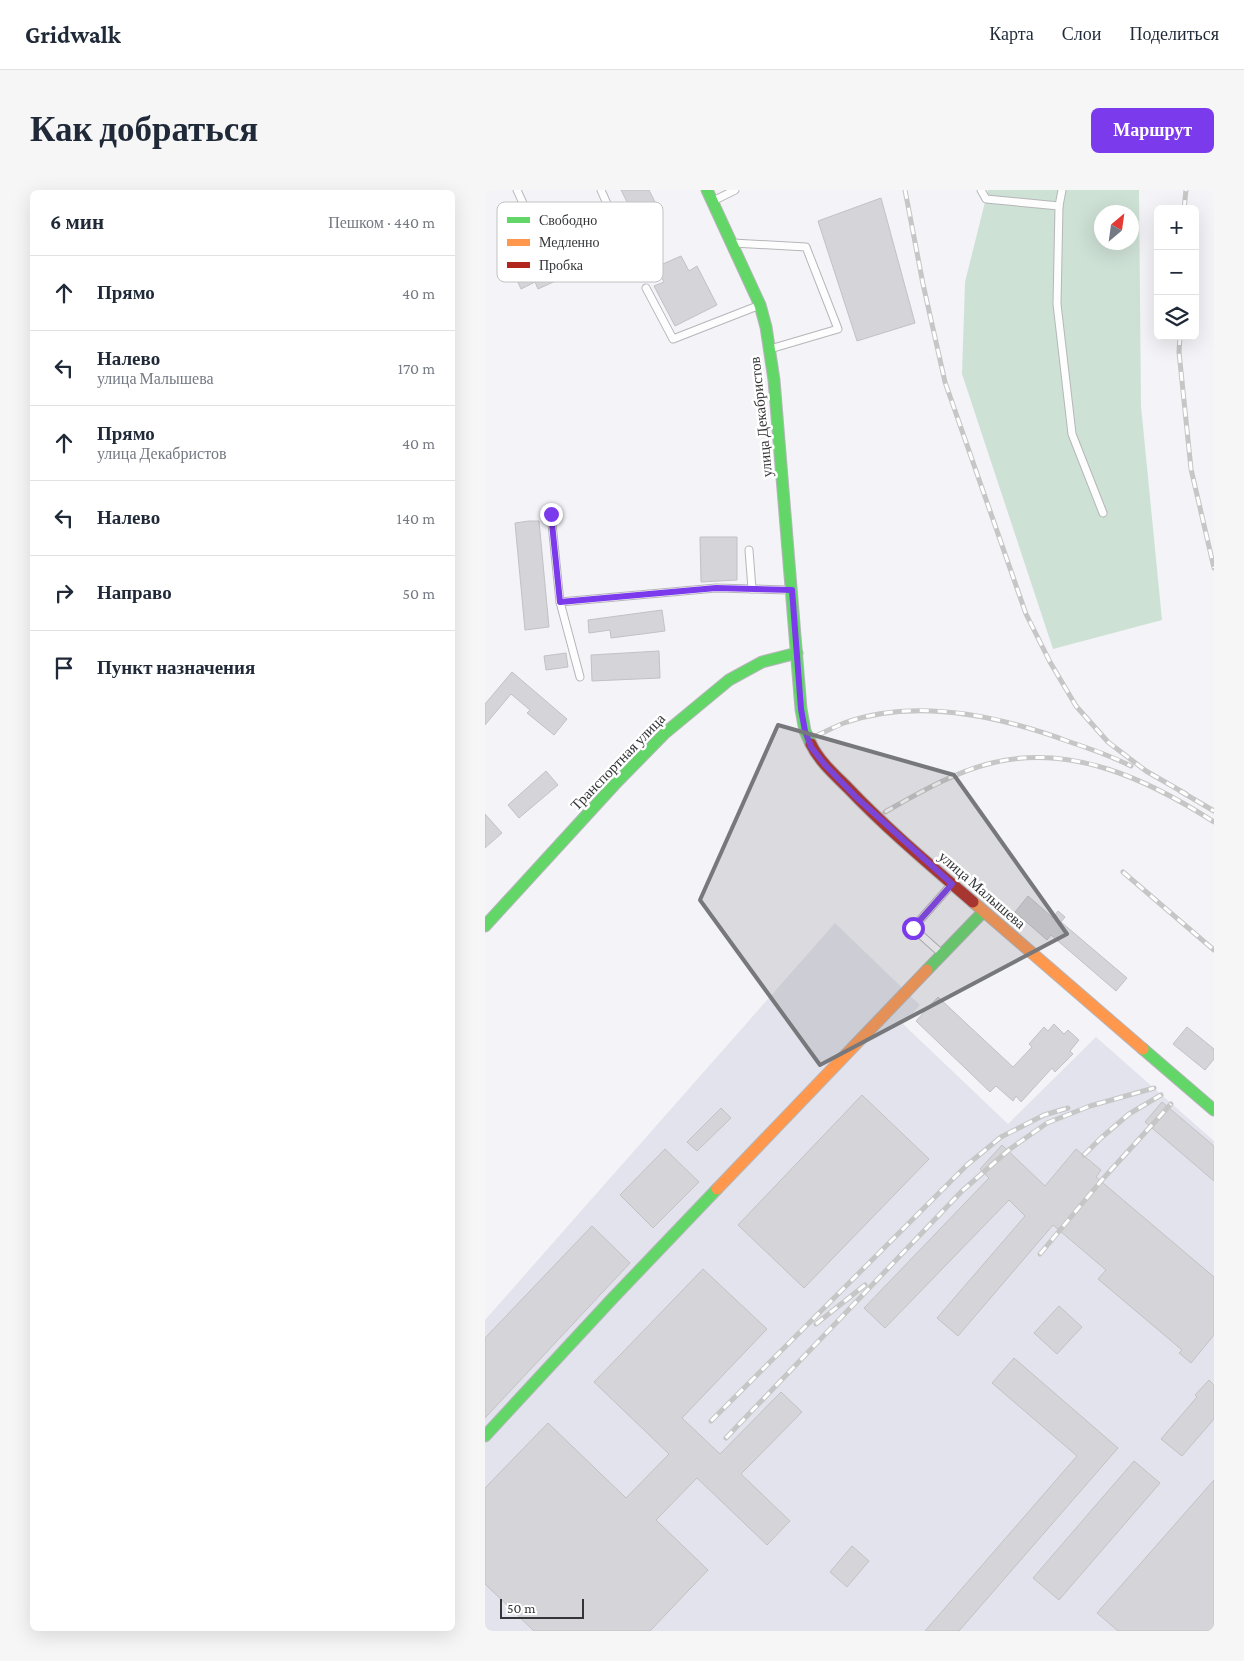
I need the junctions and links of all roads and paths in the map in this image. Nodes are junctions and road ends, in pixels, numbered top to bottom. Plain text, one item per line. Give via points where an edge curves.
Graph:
1 (517, 190) edge
2 (601, 190) edge
3 (707, 190) edge
4 (735, 190) edge
5 (981, 190) edge
6 (1062, 190) edge
7 (712, 201) junction
8 (522, 202) edge
9 (606, 202) edge
10 (1059, 206) junction
11 (732, 243) junction
12 (646, 288) dead end
13 (760, 305) junction
14 (769, 349) junction
15 (551, 514) dead end
16 (1103, 514) dead end
17 (749, 550) dead end
18 (751, 589) junction
19 (792, 590) junction
20 (560, 602) junction
21 (797, 653) junction
22 (580, 677) dead end
23 (952, 884) junction
24 (983, 912) junction
25 (485, 926) edge
26 (942, 954) junction
27 (1214, 1110) edge
28 (485, 1436) edge

1 - 8 lane
2 - 9 lane
3 - 7 street, улица Декабристов
4 - 7 lane
5 - 10 lane via 986,200
6 - 10 lane
7 - 11 street, улица Декабристов
10 - 16 lane via 1057,304 1072,434
11 - 13 street, улица Декабристов
11 - 14 lane via 805,246 838,329
12 - 13 lane via 673,339
13 - 14 street, улица Декабристов
14 - 19 street, улица Декабристов
15 - 20 lane
17 - 18 lane
18 - 19 lane
18 - 20 lane via 716,588
19 - 21 street, улица Декабристов
20 - 22 lane
21 - 23 street, улица Малышева via 801,709 811,747 857,798
21 - 25 street, Транспортная улица via 762,662 729,680 665,733
23 - 24 street, улица Малышева
23 - 26 lane via 913,928
24 - 26 street
24 - 27 street, улица Малышева
26 - 28 street

